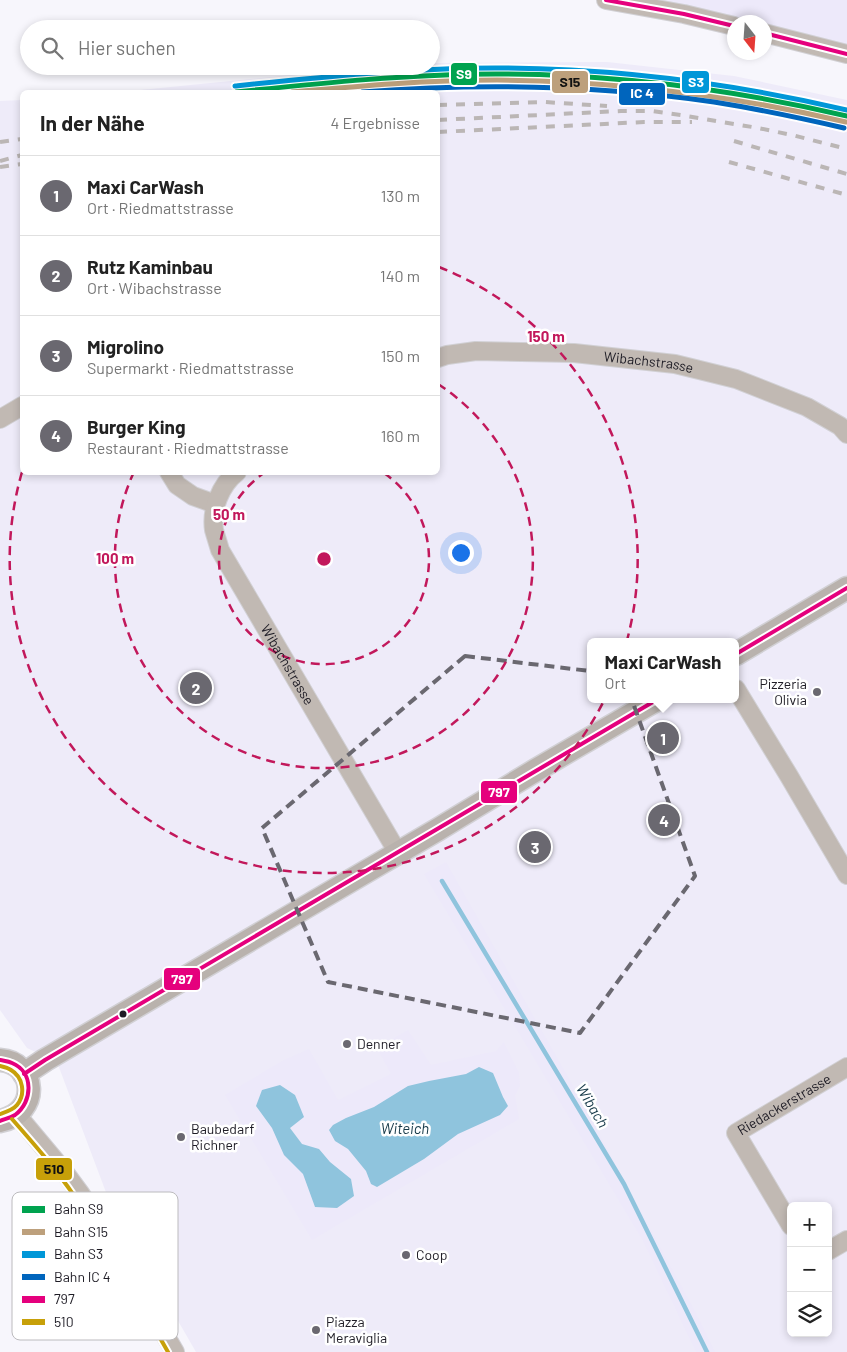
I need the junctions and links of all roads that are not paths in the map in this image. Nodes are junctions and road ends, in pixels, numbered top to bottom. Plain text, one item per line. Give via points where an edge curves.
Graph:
1 (606, 0) edge
2 (727, 24) edge
3 (772, 35) edge
4 (847, 54) edge
5 (440, 357) edge
6 (20, 407) edge
7 (0, 419) edge
8 (847, 434) edge
9 (172, 475) edge
10 (233, 475) edge
11 (215, 504) junction
12 (847, 588) edge
13 (739, 652) edge
14 (739, 694) edge
15 (651, 703) edge
16 (398, 853) junction
17 (847, 875) edge
18 (0, 1060) edge
19 (847, 1067) edge
20 (24, 1074) junction
21 (8, 1118) edge
22 (79, 1192) edge
23 (787, 1219) edge
24 (847, 1240) edge
25 (832, 1248) edge
26 (168, 1340) edge
27 (175, 1352) edge

1 - 2 street
3 - 4 street
5 - 8 street, Wibachstrasse via 476,351 574,353 675,364 763,389 807,407 840,426
6 - 7 street
9 - 11 street via 177,485 193,496
10 - 11 street, Wibachstrasse
11 - 16 street, Wibachstrasse via 214,529 220,550
12 - 13 main road
14 - 17 street
15 - 16 main road
16 - 20 main road
18 - 20 main road via 12,1063
19 - 23 street, Riedackerstrasse via 736,1133
20 - 21 main road via 28,1082 27,1100 23,1108
21 - 22 street via 63,1170
24 - 25 street
26 - 27 street

